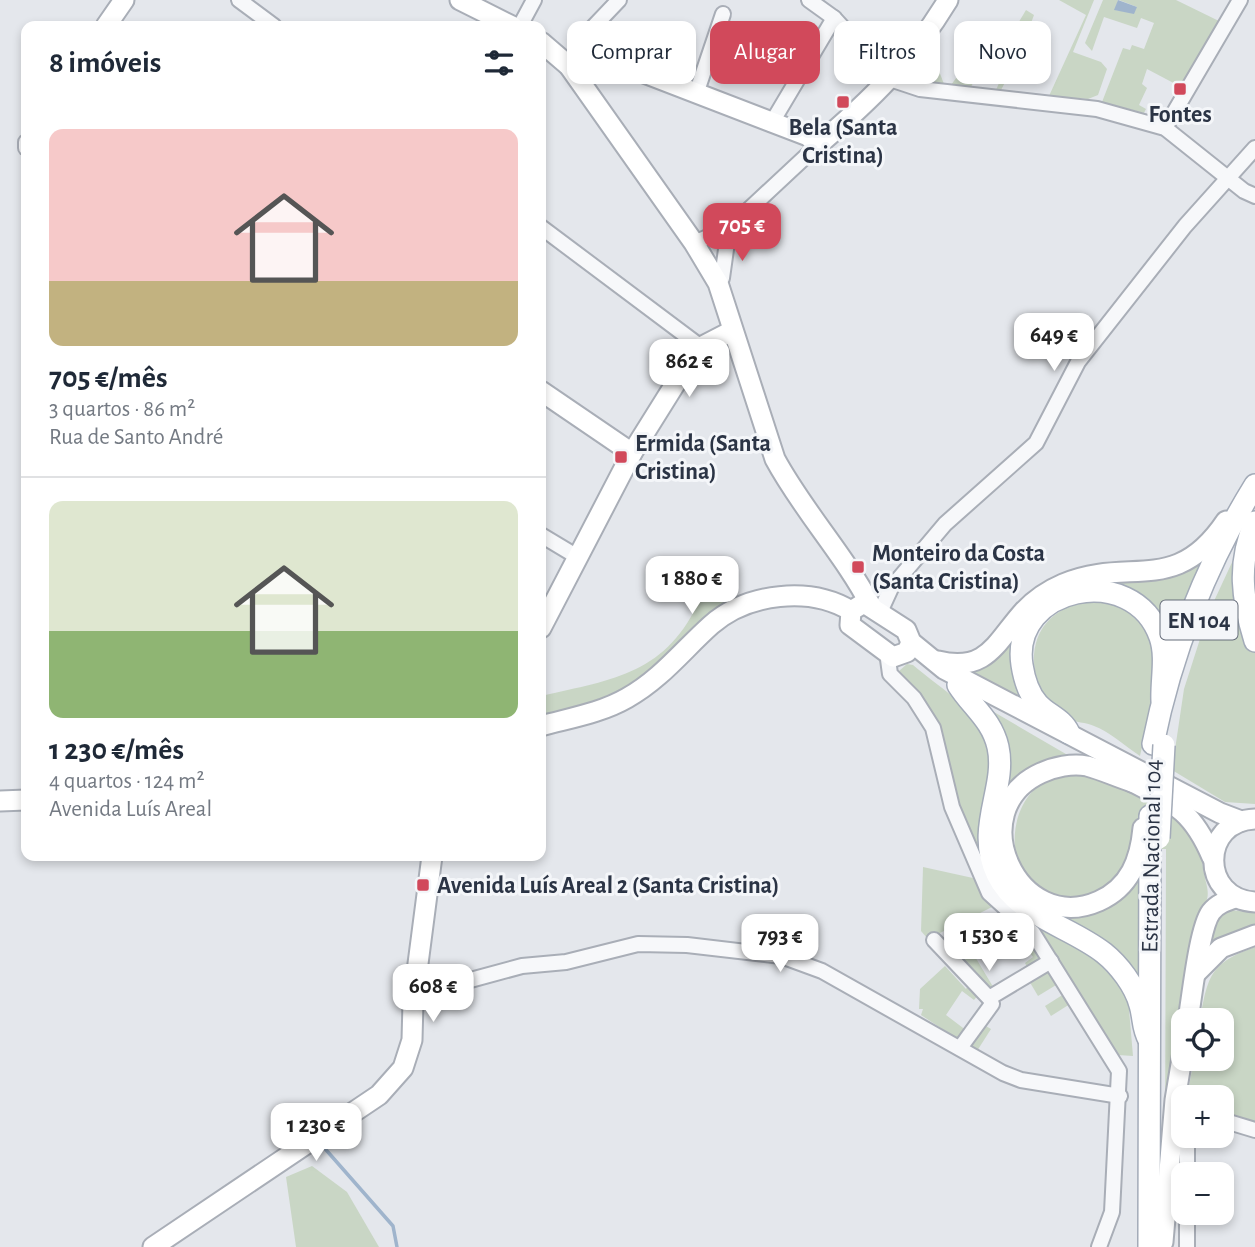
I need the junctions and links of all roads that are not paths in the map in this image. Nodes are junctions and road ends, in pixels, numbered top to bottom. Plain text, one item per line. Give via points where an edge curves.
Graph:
1 (124, 0) edge
2 (239, 0) edge
3 (460, 0) edge
4 (534, 0) edge
5 (620, 0) edge
6 (809, 0) edge
7 (948, 0) edge
8 (1240, 0) edge
9 (723, 14) dead end
10 (834, 18) junction
11 (109, 21) edge
12 (267, 21) edge
13 (502, 21) edge
14 (523, 21) edge
15 (600, 21) edge
16 (837, 21) edge
17 (935, 21) edge
18 (546, 46) edge
19 (567, 57) edge
20 (590, 84) edge
21 (671, 84) edge
22 (886, 84) edge
23 (905, 84) edge
24 (696, 94) junction
25 (771, 124) junction
26 (1165, 128) junction
27 (818, 145) junction
28 (1255, 148) edge
29 (1228, 178) junction
30 (1255, 196) edge
31 (729, 228) junction
32 (546, 231) edge
33 (694, 243) junction
34 (718, 284) junction
35 (732, 331) junction
36 (701, 347) junction
37 (546, 394) edge
38 (632, 453) junction
39 (1251, 497) edge
40 (1255, 522) edge
41 (546, 539) edge
42 (576, 556) junction
43 (865, 608) junction
44 (546, 618) edge
45 (1255, 641) edge
46 (909, 647) junction
47 (887, 652) junction
48 (929, 659) junction
49 (958, 685) junction
50 (1162, 701) junction
51 (546, 725) edge
52 (1069, 733) junction
53 (1159, 745) junction
54 (1132, 782) junction
55 (21, 800) edge
56 (0, 801) edge
57 (1150, 816) junction
58 (1248, 820) edge
59 (1212, 857) junction
60 (431, 861) edge
61 (1235, 898) junction
62 (1255, 902) edge
63 (1255, 935) edge
64 (934, 940) dead end
65 (1051, 961) junction
66 (1196, 973) junction
67 (413, 1002) junction
68 (993, 1005) junction
69 (1190, 1008) edge
70 (1149, 1040) junction
71 (960, 1048) junction
72 (1180, 1071) edge
73 (1119, 1096) junction
74 (1234, 1124) edge
75 (1255, 1130) edge
76 (1187, 1225) edge
77 (153, 1247) edge
78 (1099, 1247) edge
79 (1149, 1247) edge
80 (1157, 1247) edge
81 (1187, 1247) edge

1 - 11 main road
2 - 12 street
3 - 13 main road
4 - 14 street
5 - 15 street
6 - 10 street
7 - 17 main road
8 - 26 street
9 - 24 street
10 - 16 street
10 - 25 street
18 - 19 main road
20 - 33 main road
21 - 24 main road
22 - 27 main road
23 - 26 street via 1097,109
24 - 25 main road
25 - 27 main road via 808,136
26 - 29 street
27 - 31 street
28 - 29 street
29 - 30 street
29 - 43 street via 1078,362 1036,443 946,524 891,588
31 - 33 street
31 - 34 street
32 - 36 street
33 - 34 main road
34 - 35 main road
35 - 36 main road
35 - 43 main road via 775,459 858,578
36 - 38 main road
37 - 38 main road
38 - 42 main road
39 - 48 main road via 1236,508 1203,550 1185,563 1064,584 1024,610 982,659 965,664
39 - 50 main road, Estrada Nacional 104 / EN 104 via 1207,574
39 - 53 main road, Estrada Nacional 104 / EN 104 via 1214,575
40 - 45 main road via 1247,542 1242,597
41 - 42 street
42 - 44 main road
43 - 46 main road via 906,630
43 - 47 main road via 850,625
43 - 51 main road via 817,597 750,603 713,624 668,668 626,699
46 - 47 main road via 900,657
46 - 48 main road
46 - 49 main road
47 - 65 street via 890,674 914,698 933,728 952,807 989,893 1033,933
48 - 52 main road
49 - 54 main road
49 - 70 main road via 992,728 999,749 988,821 998,874 1026,907 1104,953 1131,983
50 - 52 main road via 1164,659 1151,618 1132,600 1114,593 1091,589 1068,594 1046,606 1035,619 1025,638 1021,662 1037,704 1066,725
50 - 53 main road, Estrada Nacional 104 / EN 104
52 - 58 main road via 1220,813
53 - 57 main road, Estrada Nacional 104 / EN 104
53 - 80 main road, Estrada Nacional 104 / EN 104, bridge
54 - 57 main road via 1087,766 1052,768 1034,776 1013,795 1001,829 1003,851 1014,876 1033,897 1061,906 1088,905 1114,894 1133,871 1144,820
54 - 59 main road via 1171,801 1186,814 1200,828
55 - 56 main road
57 - 70 main road, Estrada Nacional 104 / EN 104
58 - 59 main road via 1221,835
59 - 61 main road via 1218,881
60 - 67 main road
61 - 62 main road
61 - 66 main road via 1211,912
63 - 66 main road via 1221,948
64 - 68 street
65 - 68 street
65 - 73 street via 1115,1060
66 - 69 main road
67 - 71 street via 452,985 522,965 566,962 638,944 687,945 782,956 822,971
67 - 77 main road via 412,1040 403,1068 379,1095
68 - 71 street
70 - 79 main road, Estrada Nacional 104 / EN 104
71 - 73 street via 1021,1080
72 - 80 main road via 1163,1241
73 - 78 street via 1112,1212
74 - 75 street
76 - 81 street

